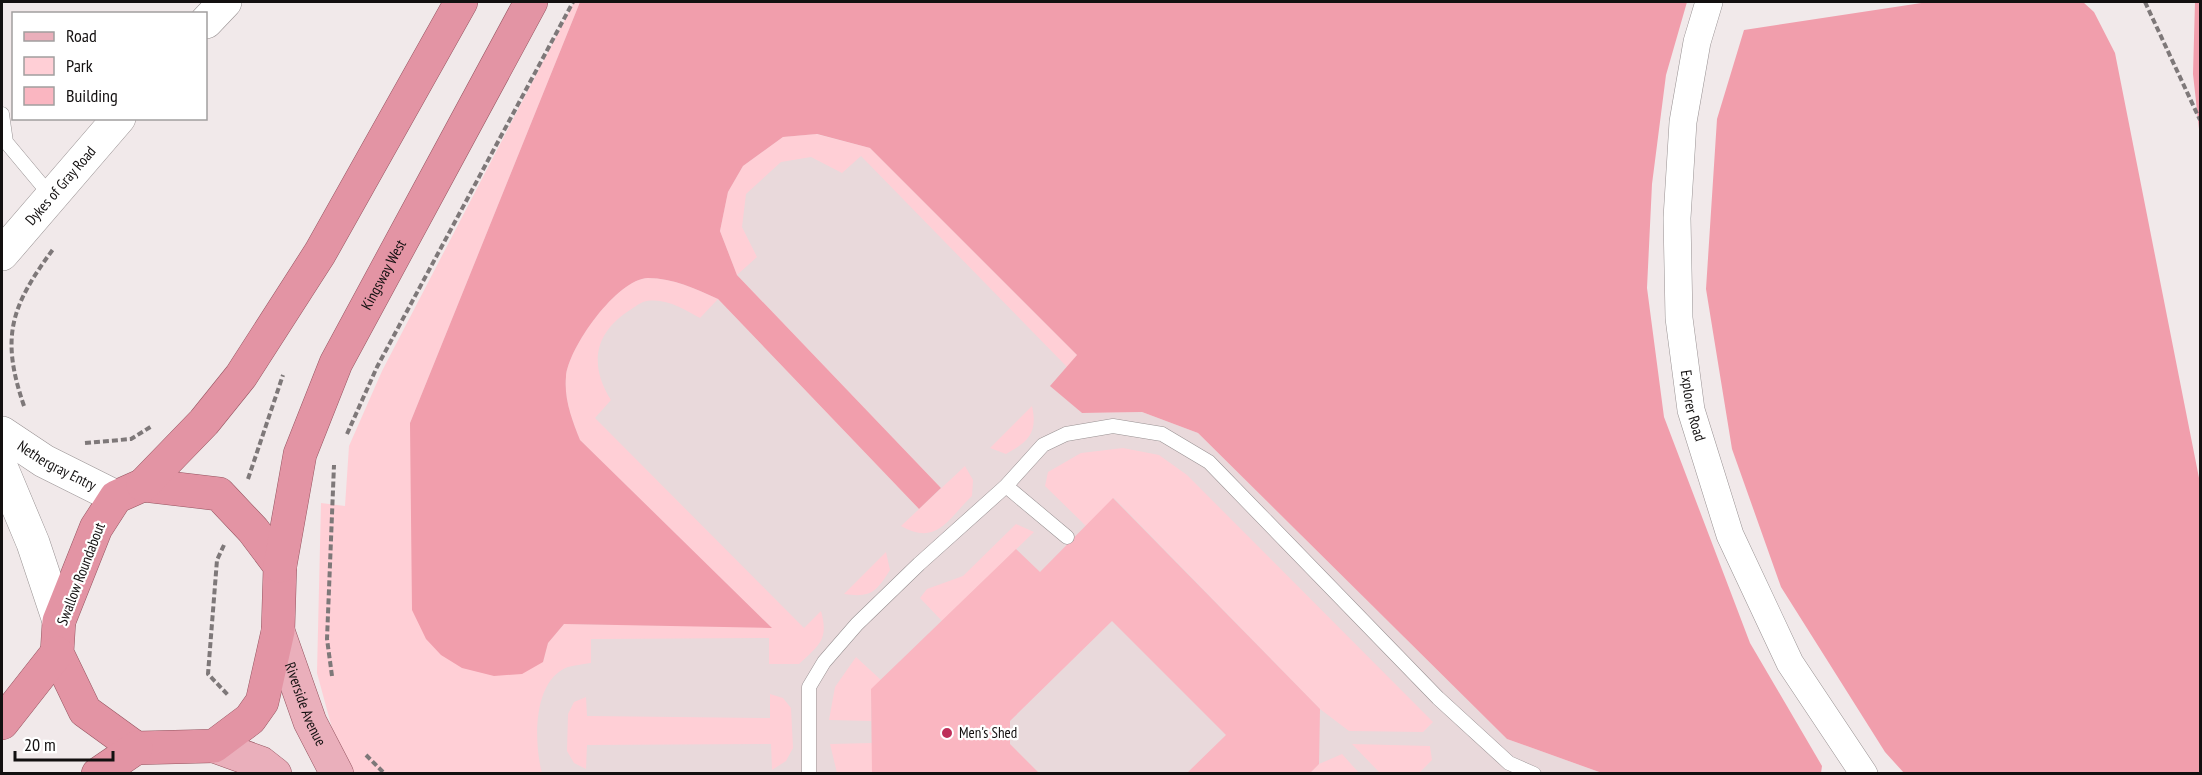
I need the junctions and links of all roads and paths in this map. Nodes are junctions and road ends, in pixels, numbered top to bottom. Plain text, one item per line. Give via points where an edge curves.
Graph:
1 (225, 2) edge
2 (461, 2) edge
3 (531, 2) edge
4 (573, 2) edge
5 (1709, 2) edge
6 (2145, 2) edge
7 (207, 21) edge
8 (2, 114) edge
9 (117, 120) edge
10 (2200, 120) edge
11 (53, 198) junction
12 (2, 254) edge
13 (2, 433) edge
14 (344, 440) dead end
15 (334, 461) dead end
16 (2, 469) edge
17 (1006, 486) junction
18 (129, 491) junction
19 (1067, 537) dead end
20 (280, 566) junction
21 (59, 621) junction
22 (278, 631) junction
23 (57, 653) junction
24 (333, 686) dead end
25 (2, 723) edge
26 (214, 746) junction
27 (135, 748) junction
28 (363, 752) dead end
29 (98, 774) edge
30 (275, 774) edge
31 (337, 774) edge
32 (385, 774) edge
33 (809, 774) edge
34 (1534, 774) edge
35 (1864, 774) edge

1 - 7 street
2 - 18 highway via 320,253 242,376 204,422
3 - 20 highway, Kingsway West via 336,363 300,454
4 - 14 path via 377,367
5 - 35 street, Explorer Road via 1697,42 1683,122 1677,218 1679,318 1691,410 1730,535 1790,663
6 - 10 path
8 - 11 lane via 6,142
9 - 11 street, Dykes of Gray Road
11 - 12 street, Dykes of Gray Road
13 - 18 street, Nethergray Entry via 44,461
15 - 24 path via 327,639
16 - 21 street, Nethergray Entry via 33,543
17 - 19 lane
17 - 33 lane via 919,564 824,662 809,687
17 - 34 lane via 1043,445 1066,434 1113,426 1162,434 1209,462 1438,698 1509,763
18 - 20 highway via 219,494
18 - 21 highway, Swallow Roundabout via 96,528
20 - 22 highway
21 - 23 highway, Swallow Roundabout
22 - 26 highway via 262,702 250,719
22 - 31 main road, Riverside Avenue via 310,722
23 - 25 highway
23 - 27 highway, Swallow Roundabout via 85,711
26 - 27 highway
26 - 30 main road via 261,763
27 - 29 highway
28 - 32 path

